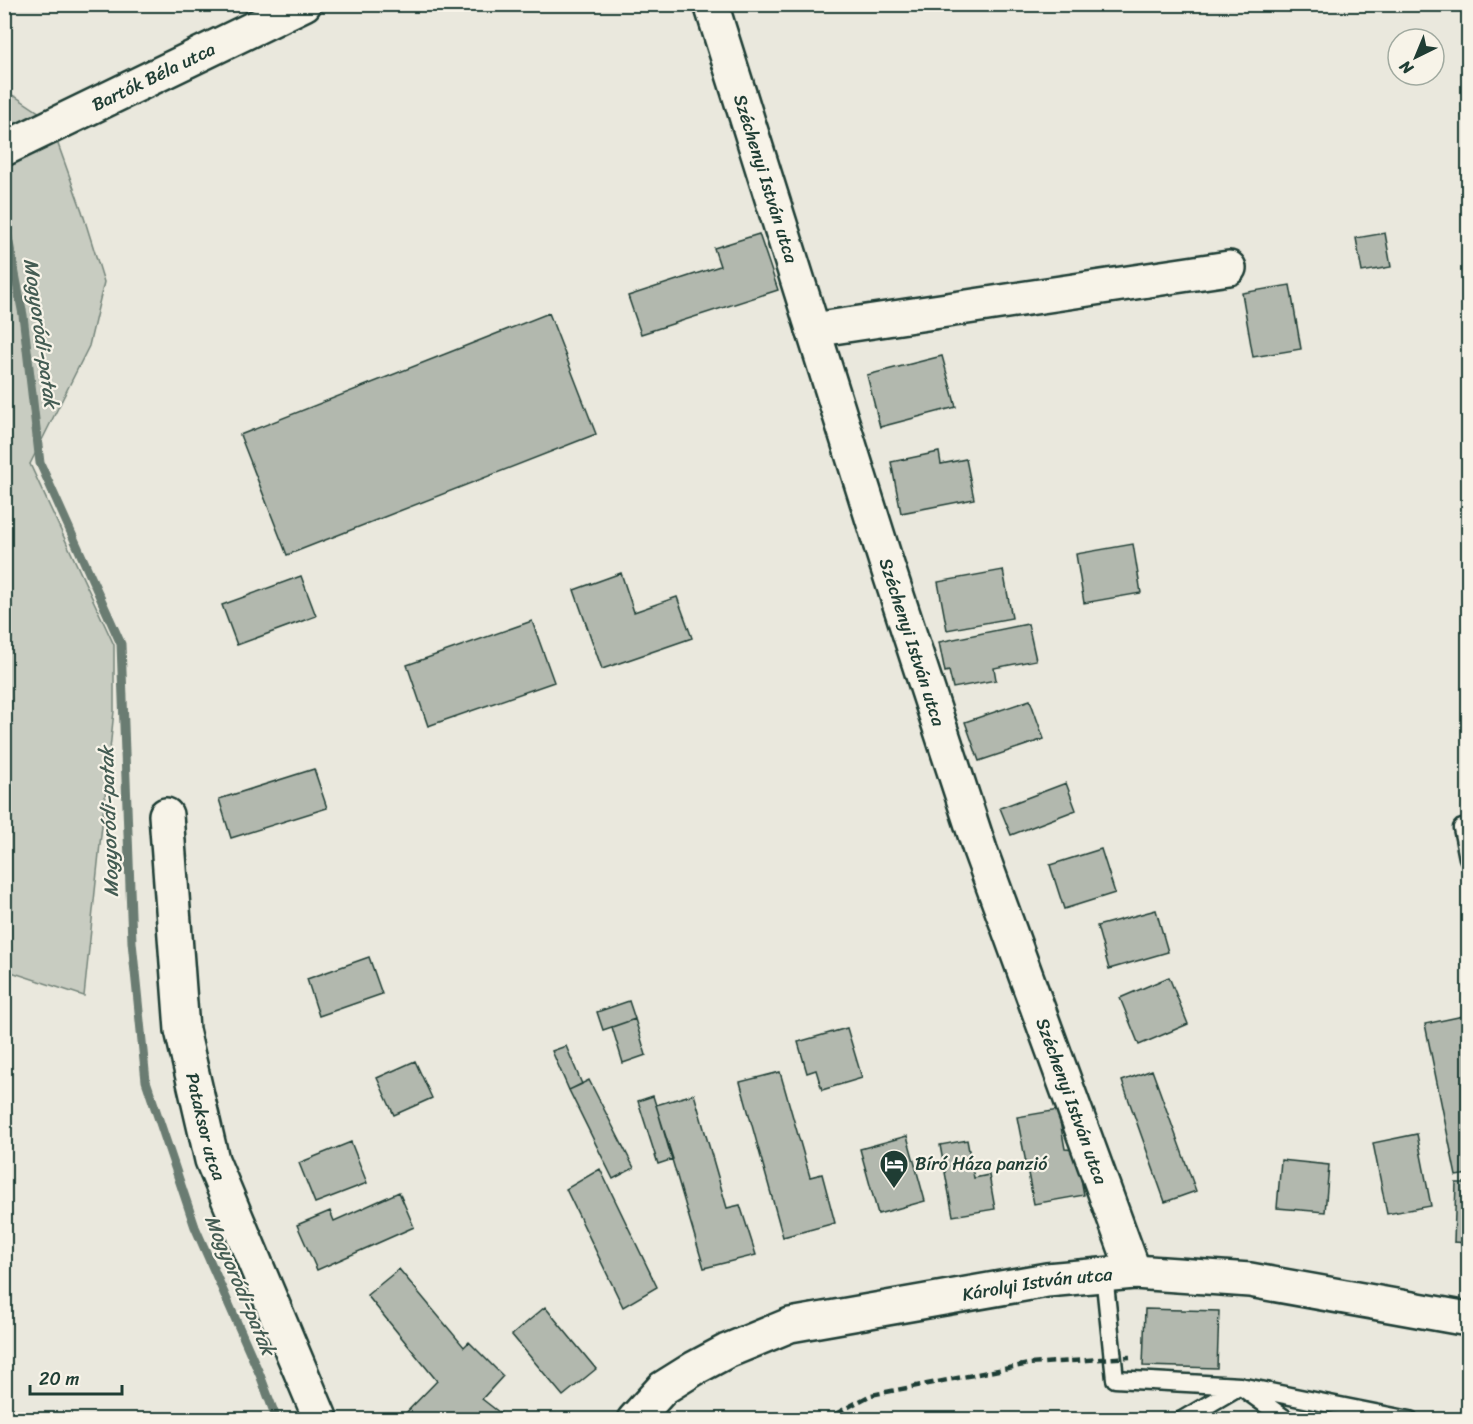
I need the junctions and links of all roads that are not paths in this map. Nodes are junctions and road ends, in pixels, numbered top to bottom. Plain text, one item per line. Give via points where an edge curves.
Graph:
1 (304, 4) edge
2 (711, 4) edge
3 (4, 148) edge
4 (1229, 268) dead end
5 (813, 330) junction
6 (165, 815) dead end
7 (1462, 828) dead end
8 (1468, 858) edge
9 (1119, 1273) junction
10 (1468, 1319) edge
11 (1240, 1386) junction
12 (321, 1419) edge
13 (634, 1419) edge
14 (1182, 1419) edge
15 (1287, 1419) edge
16 (1410, 1419) edge

1 - 3 street, Bartók Béla utca
2 - 5 street, Széchenyi István utca
4 - 5 street
5 - 9 street, Széchenyi István utca
6 - 12 street, Pataksor utca via 182,1030 212,1160
7 - 8 lane
9 - 10 street, Károlyi István utca via 1250,1280
9 - 11 lane via 1115,1379
9 - 13 street, Károlyi István utca via 1047,1280 790,1325 695,1368 663,1388
11 - 14 lane
11 - 15 lane
11 - 16 lane

